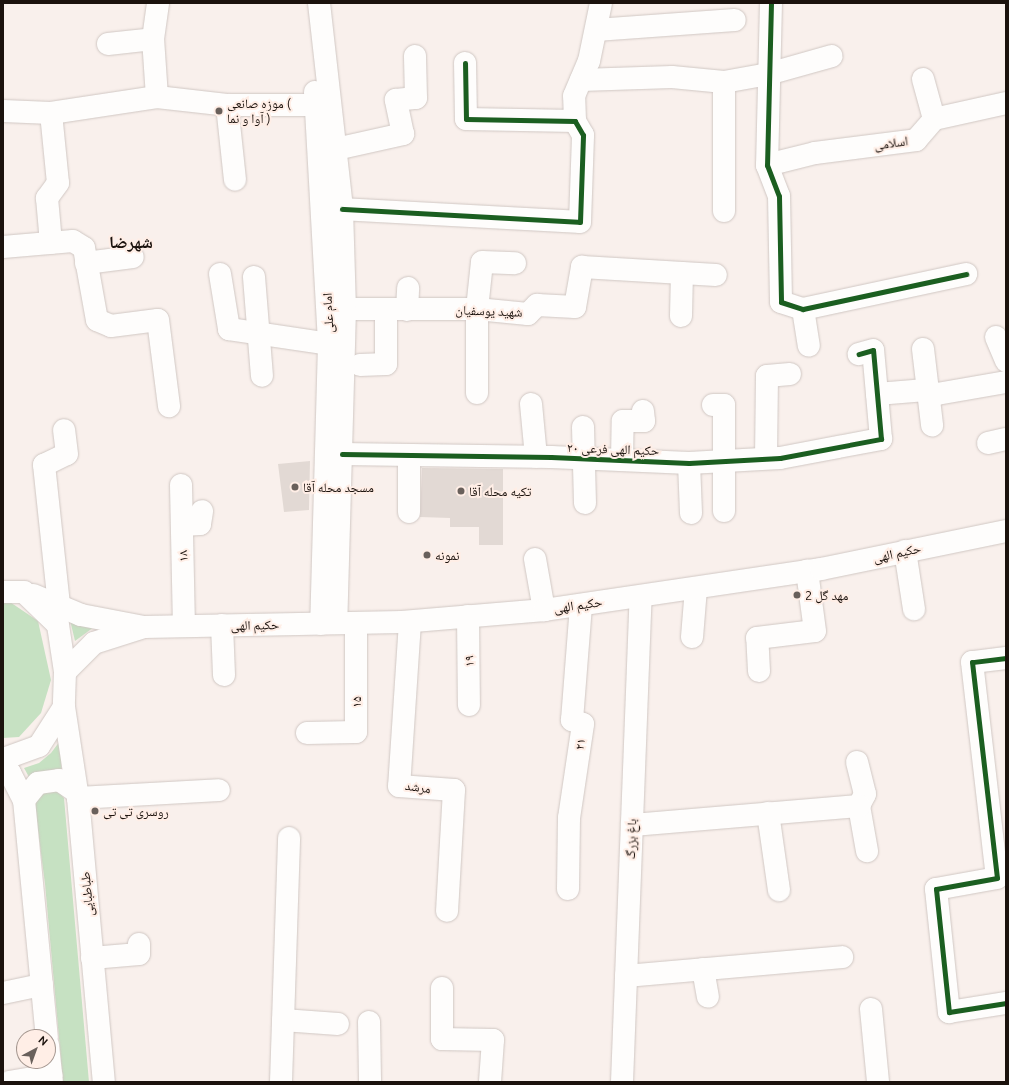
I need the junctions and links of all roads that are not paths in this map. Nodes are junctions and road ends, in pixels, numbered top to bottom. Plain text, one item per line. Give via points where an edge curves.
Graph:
1 (158, 3) edge
2 (307, 3) edge
3 (319, 3) edge
4 (601, 3) edge
5 (771, 3) edge
6 (736, 20) dead end
7 (596, 30) junction
8 (153, 39) junction
9 (108, 44) dead end
10 (414, 56) dead end
11 (832, 56) dead end
12 (465, 63) dead end
13 (768, 74) junction
14 (923, 79) dead end
15 (581, 80) junction
16 (724, 82) junction
17 (157, 96) junction
18 (1006, 103) edge
19 (227, 105) junction
20 (316, 105) junction
21 (3, 112) edge
22 (51, 113) junction
23 (934, 119) junction
24 (575, 121) junction
25 (336, 149) junction
26 (767, 165) junction
27 (235, 180) dead end
28 (342, 208) junction
29 (724, 211) dead end
30 (51, 244) junction
31 (3, 247) edge
32 (132, 257) dead end
33 (86, 263) junction
34 (515, 263) dead end
35 (682, 273) junction
36 (220, 274) dead end
37 (966, 274) dead end
38 (716, 275) dead end
39 (254, 277) dead end
40 (408, 288) dead end
41 (346, 309) junction
42 (477, 309) junction
43 (802, 309) junction
44 (386, 310) junction
45 (407, 310) junction
46 (681, 316) dead end
47 (260, 334) junction
48 (996, 337) dead end
49 (329, 344) junction
50 (809, 346) dead end
51 (923, 349) dead end
52 (859, 354) dead end
53 (1006, 361) edge
54 (360, 365) dead end
55 (790, 374) dead end
56 (262, 376) dead end
57 (1006, 382) edge
58 (926, 390) junction
59 (476, 393) dead end
60 (877, 394) junction
61 (532, 404) dead end
62 (713, 405) dead end
63 (169, 406) dead end
64 (643, 411) dead end
65 (932, 425) dead end
66 (583, 427) dead end
67 (64, 430) dead end
68 (342, 454) junction
69 (409, 456) junction
70 (536, 457) junction
71 (583, 458) junction
72 (766, 458) junction
73 (622, 460) junction
74 (723, 461) junction
75 (689, 463) junction
76 (180, 485) dead end
77 (585, 503) dead end
78 (202, 511) dead end
79 (724, 511) dead end
80 (409, 512) dead end
81 (691, 513) dead end
82 (182, 525) junction
83 (1006, 530) edge
84 (905, 552) junction
85 (535, 559) dead end
86 (807, 571) junction
87 (696, 588) junction
88 (14, 592) edge
89 (641, 596) junction
90 (581, 605) junction
91 (59, 606) junction
92 (544, 610) junction
93 (914, 610) dead end
94 (468, 616) junction
95 (410, 622) junction
96 (338, 623) junction
97 (222, 625) junction
98 (184, 626) junction
99 (144, 627) junction
100 (692, 637) dead end
101 (1006, 658) edge
102 (759, 671) dead end
103 (65, 672) junction
104 (224, 675) dead end
105 (470, 705) dead end
106 (64, 707) junction
107 (307, 733) dead end
108 (3, 759) edge
109 (857, 762) dead end
110 (3, 768) edge
111 (219, 790) dead end
112 (78, 795) junction
113 (24, 800) junction
114 (859, 806) junction
115 (768, 814) junction
116 (632, 825) junction
117 (289, 838) dead end
118 (867, 851) dead end
119 (1002, 878) edge
120 (568, 889) dead end
121 (778, 890) dead end
122 (447, 912) dead end
123 (139, 944) dead end
124 (842, 957) dead end
125 (92, 958) junction
126 (703, 969) junction
127 (626, 976) junction
128 (42, 985) junction
129 (442, 988) dead end
130 (3, 992) edge
131 (708, 998) dead end
132 (1006, 1003) edge
133 (871, 1009) dead end
134 (283, 1020) junction
135 (369, 1022) dead end
136 (338, 1024) dead end
137 (46, 1029) edge
138 (50, 1069) edge
139 (51, 1079) edge
140 (9, 1082) edge
141 (104, 1082) edge
142 (281, 1082) edge
143 (370, 1082) edge
144 (490, 1082) edge
145 (622, 1082) edge
146 (878, 1082) edge

1 - 8 street
2 - 20 street, امام علی
3 - 25 street
4 - 7 street
5 - 13 street
6 - 7 street
7 - 15 street via 589,61
8 - 9 street
8 - 17 street
10 - 25 street via 416,98 396,100 403,134
11 - 13 street
12 - 24 street via 466,119
13 - 16 street
13 - 26 street
14 - 23 street
15 - 16 street via 672,77
15 - 24 street via 574,96
16 - 29 street
17 - 19 street
17 - 22 street
18 - 23 street
19 - 20 street
19 - 27 street
20 - 49 street, امام علی
21 - 22 street
22 - 30 street via 58,184 47,198
23 - 26 street, اسلامی via 916,140 815,153
24 - 28 street via 583,135 580,222
25 - 28 street
26 - 43 street via 779,196 781,302
28 - 41 street
30 - 31 street
30 - 33 street via 73,241 84,248
32 - 33 street
33 - 63 street via 97,320 111,326 158,320
34 - 42 street via 482,262
35 - 38 street, شهید یوسفیان
35 - 42 street, شهید یوسفیان via 582,267 575,307 537,305 528,314
35 - 46 street
36 - 47 street via 229,329
37 - 43 street
39 - 47 street
40 - 45 street
41 - 44 street, شهید یوسفیان
41 - 68 street
42 - 45 street, شهید یوسفیان
42 - 59 street
43 - 50 street
44 - 45 street, شهید یوسفیان
44 - 54 street via 386,364
47 - 49 street
47 - 56 street
48 - 53 street
49 - 96 street, امام علی
51 - 58 street
52 - 60 street via 873,350
55 - 72 street via 767,376
57 - 58 street via 937,394
58 - 60 street
58 - 65 street
60 - 72 street, حکیم الهی فرعی ۲۰ via 881,439
61 - 70 street
62 - 74 street via 724,405
64 - 73 street via 644,421 623,421
66 - 71 street
67 - 91 street via 67,454 44,465
68 - 69 street, حکیم الهی فرعی ۲۰
68 - 96 street
69 - 70 street, حکیم الهی فرعی ۲۰
69 - 80 street
70 - 71 street, حکیم الهی فرعی ۲۰
71 - 73 street, حکیم الهی فرعی ۲۰
71 - 77 street
72 - 74 street, حکیم الهی فرعی ۲۰
73 - 75 street, حکیم الهی فرعی ۲۰
74 - 75 street, حکیم الهی فرعی ۲۰
74 - 79 street
75 - 81 street
76 - 82 street, ۱۸
78 - 82 street via 200,524
82 - 98 street, ۱۸
83 - 84 street, حکیم الهی
84 - 86 street, حکیم الهی
84 - 93 street
85 - 92 street
86 - 87 street, حکیم الهی
86 - 102 street via 815,631 757,638
87 - 89 street, حکیم الهی
87 - 100 street
88 - 91 street
88 - 103 street, طباطبایی via 58,625
89 - 90 street, حکیم الهی
89 - 116 street, باغ بزرگ
90 - 92 street, حکیم الهی
90 - 120 street, ۲۱ via 572,720 582,724 569,818
91 - 99 street via 81,615
92 - 94 street, حکیم الهی
94 - 95 street, حکیم الهی
94 - 105 street, ۱۹
95 - 96 street, حکیم الهی
95 - 122 street, مرشد via 399,786 454,790
96 - 97 street, حکیم الهی
96 - 107 street, ۱۵ via 356,732
97 - 98 street, حکیم الهی
97 - 104 street
98 - 99 street, حکیم الهی
99 - 103 street via 94,643
101 - 119 street via 972,662
103 - 106 street, طباطبایی
106 - 108 street via 38,746
106 - 112 street, طباطبایی
109 - 114 street via 865,794
110 - 113 street via 10,773
111 - 112 street
112 - 113 street via 59,780 38,783
112 - 125 street, طباطبایی
113 - 128 street
114 - 115 street
114 - 118 street
115 - 116 street
115 - 121 street
116 - 127 street, باغ بزرگ
117 - 134 street
119 - 132 street via 936,889 949,1012
123 - 125 street via 139,954
124 - 126 street
125 - 141 street, طباطبایی
126 - 127 street
126 - 131 street
127 - 145 street, باغ بزرگ
128 - 130 street
128 - 137 street
129 - 144 street via 442,1039 493,1040
133 - 146 street
134 - 136 street
134 - 142 street
135 - 143 street
138 - 139 street
139 - 140 street

